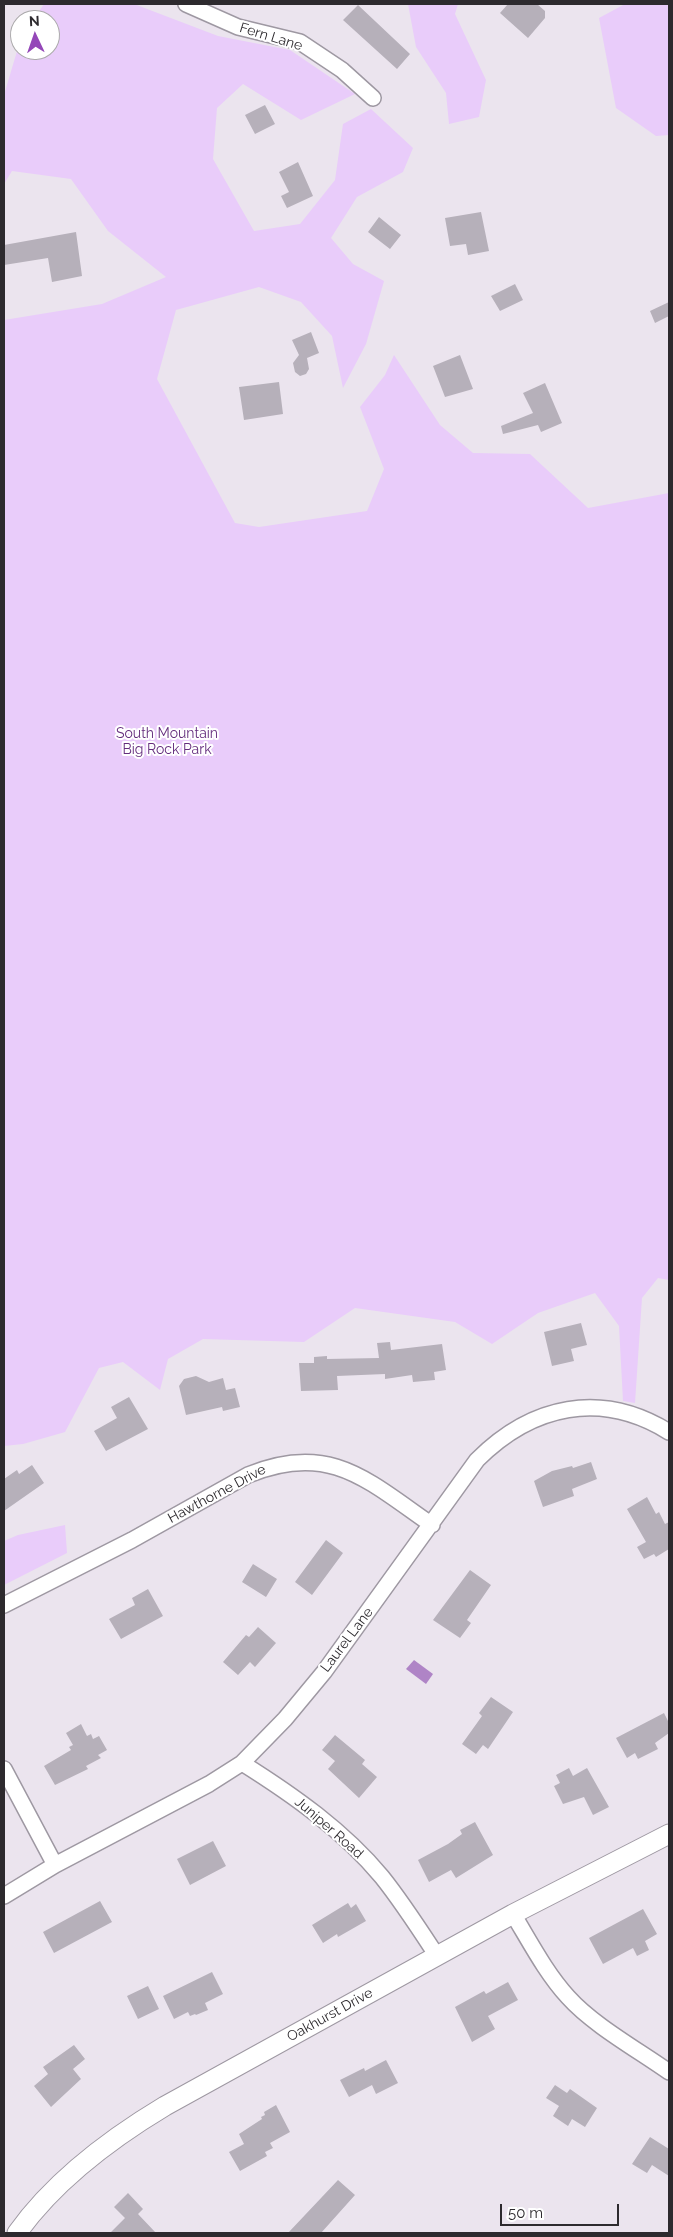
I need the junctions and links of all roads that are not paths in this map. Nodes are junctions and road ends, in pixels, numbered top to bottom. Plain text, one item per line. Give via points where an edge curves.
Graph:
1 (186, 4) edge
2 (373, 98) dead end
3 (669, 1432) edge
4 (432, 1525) junction
5 (4, 1605) edge
6 (242, 1763) junction
7 (4, 1770) edge
8 (669, 1834) edge
9 (55, 1865) junction
10 (4, 1896) edge
11 (513, 1914) junction
12 (437, 1956) junction
13 (669, 2072) edge
14 (17, 2233) edge

1 - 2 street, Fern Lane via 238,27 300,42 342,70
3 - 4 street, Laurel Lane via 626,1413 601,1408 575,1408 540,1416 516,1427 494,1443 461,1480
4 - 5 street, Hawthorne Drive via 363,1477 344,1468 308,1461 287,1462 248,1475 132,1540
4 - 6 street, Laurel Lane via 324,1672
6 - 9 street, Laurel Lane via 209,1784
6 - 12 street, Juniper Road via 319,1816 352,1845 382,1877
7 - 9 street
8 - 11 street, Oakhurst Drive
9 - 10 street, Laurel Lane
11 - 12 street, Oakhurst Drive
11 - 13 street via 569,1998
12 - 14 street, Oakhurst Drive via 217,2076 116,2136 43,2202

